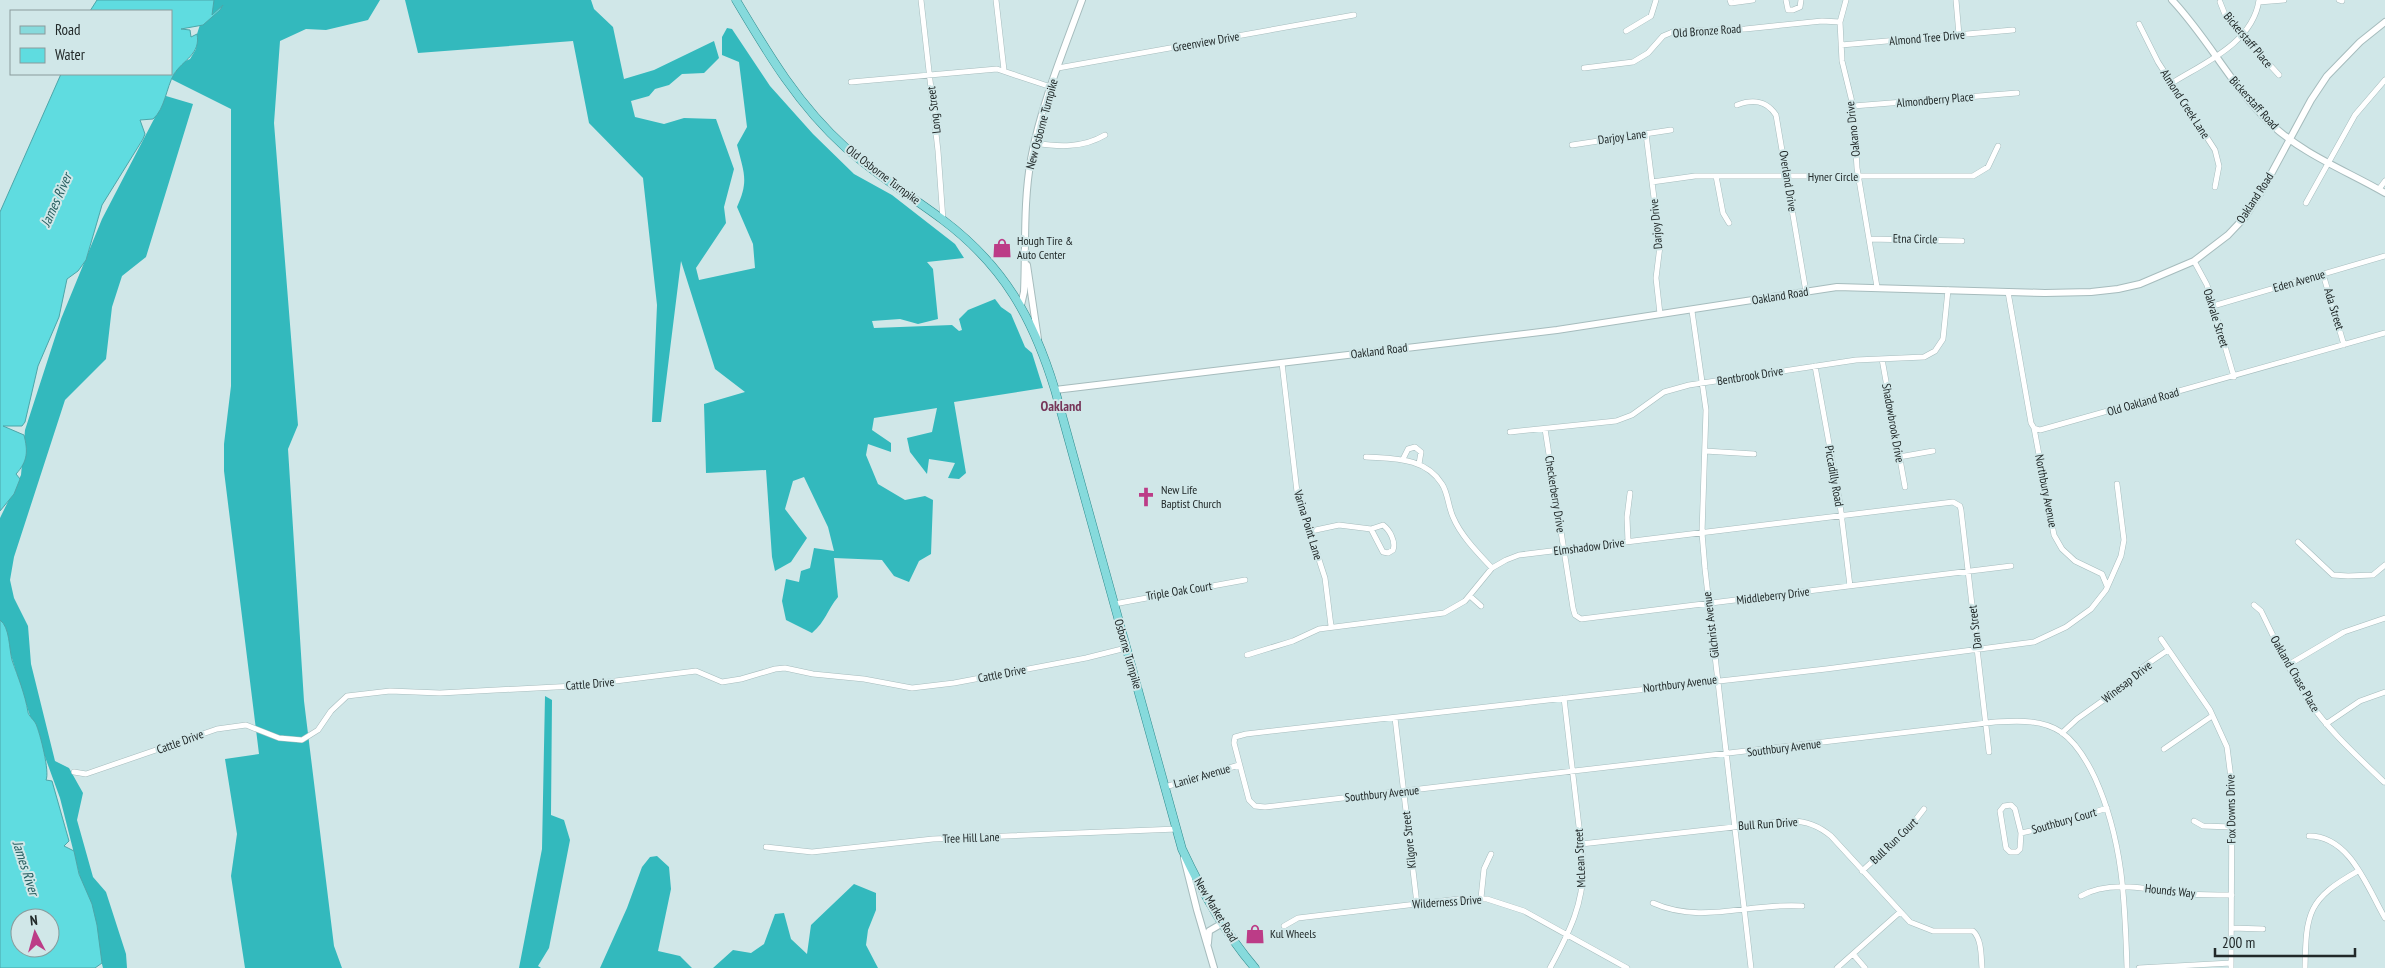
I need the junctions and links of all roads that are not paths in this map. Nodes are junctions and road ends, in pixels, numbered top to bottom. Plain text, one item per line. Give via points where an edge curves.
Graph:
1 (736, 0) edge
2 (921, 0) edge
3 (996, 0) edge
4 (1082, 0) edge
5 (1730, 0) edge
6 (1754, 0) edge
7 (1786, 0) edge
8 (1801, 0) edge
9 (1846, 0) edge
10 (1956, 0) edge
11 (2172, 0) edge
12 (2284, 0) edge
13 (1654, 1) edge
14 (2259, 1) edge
15 (2220, 2) dead end
16 (1354, 15) dead end
17 (1840, 22) junction
18 (2385, 22) edge
19 (2139, 24) dead end
20 (2013, 30) dead end
21 (1626, 31) dead end
22 (1959, 35) junction
23 (2242, 35) junction
24 (1841, 45) junction
25 (2215, 56) junction
26 (1058, 68) junction
27 (1584, 68) dead end
28 (1004, 70) junction
29 (930, 76) junction
30 (2278, 76) dead end
31 (2385, 80) edge
32 (851, 82) dead end
33 (2172, 83) junction
34 (1051, 87) junction
35 (2017, 93) dead end
36 (1737, 105) dead end
37 (1853, 106) junction
38 (1671, 130) dead end
39 (1646, 134) junction
40 (1105, 135) dead end
41 (2290, 140) junction
42 (1035, 143) junction
43 (1572, 145) dead end
44 (1998, 146) dead end
45 (2328, 162) junction
46 (1716, 176) junction
47 (1787, 176) junction
48 (1859, 177) junction
49 (2385, 181) edge
50 (1652, 182) junction
51 (2215, 187) dead end
52 (2382, 191) edge
53 (2306, 203) dead end
54 (943, 220) junction
55 (1729, 223) dead end
56 (1869, 238) junction
57 (1962, 241) dead end
58 (1026, 253) junction
59 (2385, 256) edge
60 (2194, 261) junction
61 (2323, 274) junction
62 (1024, 280) junction
63 (1877, 288) junction
64 (1948, 290) junction
65 (1012, 291) junction
66 (1806, 292) junction
67 (2008, 292) junction
68 (1021, 305) junction
69 (2213, 306) junction
70 (1692, 311) junction
71 (1660, 314) junction
72 (2385, 333) edge
73 (1038, 340) junction
74 (2344, 345) junction
75 (1882, 359) junction
76 (1282, 363) junction
77 (1814, 366) junction
78 (2234, 376) junction
79 (1703, 383) junction
80 (1055, 390) junction
81 (2034, 428) junction
82 (1545, 429) junction
83 (1510, 432) dead end
84 (1706, 451) junction
85 (1933, 452) dead end
86 (1754, 454) dead end
87 (1366, 457) dead end
88 (1899, 457) junction
89 (1403, 460) junction
90 (1419, 464) junction
91 (2117, 484) dead end
92 (1905, 487) dead end
93 (1630, 493) dead end
94 (1957, 503) joint
95 (1841, 516) junction
96 (1370, 529) junction
97 (1311, 531) junction
98 (1702, 533) junction
99 (1628, 542) junction
100 (2298, 542) dead end
101 (1564, 550) junction
102 (2011, 566) dead end
103 (2385, 566) edge
104 (1492, 568) junction
105 (1969, 571) junction
106 (1246, 580) dead end
107 (1850, 586) junction
108 (2107, 589) junction
109 (1470, 596) junction
110 (1114, 604) junction
111 (1709, 604) junction
112 (2254, 605) dead end
113 (1481, 606) dead end
114 (1578, 618) joint
115 (2385, 618) edge
116 (1331, 626) junction
117 (2161, 639) dead end
118 (1126, 648) junction
119 (1978, 650) junction
120 (2168, 650) junction
121 (1247, 655) dead end
122 (2288, 665) junction
123 (1718, 680) junction
124 (2385, 692) edge
125 (1564, 698) junction
126 (2212, 716) junction
127 (1395, 718) junction
128 (1986, 723) junction
129 (2326, 724) junction
130 (2062, 733) junction
131 (2164, 749) dead end
132 (1989, 752) dead end
133 (1726, 754) junction
134 (1239, 765) junction
135 (74, 772) dead end
136 (1573, 772) junction
137 (2384, 782) edge
138 (1165, 787) junction
139 (1404, 792) junction
140 (2107, 808) junction
141 (1924, 809) dead end
142 (2194, 821) dead end
143 (1734, 827) junction
144 (2232, 827) junction
145 (1177, 829) junction
146 (2021, 833) junction
147 (2309, 836) dead end
148 (1581, 844) junction
149 (766, 846) dead end
150 (1182, 849) junction
151 (1491, 854) dead end
152 (1862, 871) junction
153 (2358, 871) junction
154 (2123, 888) junction
155 (1204, 894) junction
156 (2232, 895) junction
157 (2081, 896) dead end
158 (1193, 898) junction
159 (1481, 898) junction
160 (1653, 903) dead end
161 (1417, 904) junction
162 (1802, 906) dead end
163 (1744, 910) junction
164 (1900, 912) junction
165 (2385, 918) edge
166 (1221, 924) junction
167 (1284, 926) dead end
168 (2232, 928) junction
169 (2263, 928) dead end
170 (1568, 935) junction
171 (1209, 949) junction
172 (1853, 954) junction
173 (2231, 966) edge
174 (1214, 968) edge
175 (1255, 968) edge
176 (1550, 968) edge
177 (1626, 968) edge
178 (1751, 968) edge
179 (1837, 968) edge
180 (1865, 968) edge
181 (1982, 968) edge
182 (2127, 968) edge
183 (2139, 968) edge
184 (2305, 968) edge

1 - 54 main road, Old Osborne Turnpike via 781,75 827,131 860,160
2 - 29 street, Long Street
3 - 28 street
4 - 26 street, New Osborne Turnpike
5 - 6 street via 1731,3
7 - 8 street via 1788,10 1800,7
9 - 17 street, Oakano Drive
10 - 22 street
11 - 25 street, Bickerstaff Road
12 - 14 street
13 - 21 street via 1651,16
14 - 23 street via 2254,18
15 - 23 street, Bickerstaff Place via 2226,17
16 - 26 street, Greenview Drive
17 - 24 street, Oakano Drive
17 - 27 street, Old Bronze Road via 1675,31 1663,36 1648,53 1633,62
18 - 41 street, Oakland Road via 2335,67 2311,100
19 - 33 street, Almond Creek Lane
20 - 22 street, Almond Tree Drive
22 - 24 street, Almond Tree Drive
23 - 25 street
23 - 30 street, Bickerstaff Place
24 - 37 street, Oakano Drive
25 - 33 street
25 - 41 street, Bickerstaff Road via 2264,117
26 - 34 street, New Osborne Turnpike
28 - 29 street
28 - 34 street
29 - 32 street
29 - 54 street, Long Street
31 - 45 street via 2355,114
33 - 51 street, Almond Creek Lane via 2215,150 2219,166
34 - 42 street, New Osborne Turnpike
35 - 37 street, Almondberry Place
36 - 47 street, Overland Drive via 1759,102 1774,113
37 - 48 street, Oakano Drive
38 - 39 street, Darjoy Lane
39 - 43 street, Darjoy Lane
39 - 50 street, Darjoy Drive
40 - 42 street via 1089,143 1069,146
41 - 45 street, Bickerstaff Road
41 - 60 street, Oakland Road via 2244,217 2228,235
42 - 58 street, New Osborne Turnpike via 1026,192
44 - 48 street, Hyner Circle via 1988,167 1973,176
45 - 52 street, Bickerstaff Road
45 - 53 street
46 - 47 street, Hyner Circle
46 - 50 street, Hyner Circle
46 - 55 street via 1723,213
47 - 48 street, Hyner Circle
47 - 66 street, Overland Drive
48 - 56 street, Oakano Drive
49 - 52 street
50 - 71 street, Darjoy Drive via 1660,246 1656,278
54 - 65 main road, Old Osborne Turnpike via 982,253
56 - 57 street, Etna Circle
56 - 63 street, Oakano Drive
58 - 62 street, New Osborne Turnpike
58 - 73 street, New Osborne Turnpike
59 - 61 street, Eden Avenue
60 - 67 street, Oakland Road via 2152,280 2118,289
60 - 69 street, Oakvale Street via 2207,285
61 - 69 street, Eden Avenue
61 - 74 street, Ada Street
62 - 65 street via 1021,287
62 - 68 street, New Osborne Turnpike
63 - 64 street, Oakland Road
63 - 66 street, Oakland Road via 1846,286
64 - 67 street, Oakland Road
64 - 75 street, Bentbrook Drive via 1945,331 1935,351 1918,359
65 - 68 main road, Old Osborne Turnpike
66 - 70 street, Oakland Road
67 - 81 street
68 - 73 main road, Old Osborne Turnpike
69 - 78 street, Oakvale Street
70 - 71 street, Oakland Road
70 - 79 street, Gilchrist Avenue
71 - 76 street, Oakland Road via 1557,330
72 - 74 street, Old Oakland Road
73 - 80 main road, Osborne Turnpike
74 - 78 street, Old Oakland Road
75 - 77 street, Bentbrook Drive
75 - 88 street, Shadowbrook Drive
76 - 80 street, Oakland Road
76 - 97 street, Varina Point Lane via 1294,478
77 - 79 street, Bentbrook Drive
77 - 95 street, Piccadilly Road
78 - 81 street, Old Oakland Road via 2044,430
79 - 82 street, Bentbrook Drive via 1664,392 1622,419
79 - 84 street, Gilchrist Avenue
80 - 110 main road, Osborne Turnpike
81 - 108 street, Northbury Avenue via 2054,535 2062,549 2075,561 2105,577
82 - 83 street, Bentbrook Drive
82 - 101 street, Checkerberry Drive
84 - 86 street
84 - 98 street, Gilchrist Avenue
85 - 88 street
87 - 89 street
88 - 92 street, Shadowbrook Drive
89 - 90 street
89 - 90 street via 1408,449 1415,447 1421,452
90 - 104 street via 1443,484 1452,516
91 - 108 street, Northbury Avenue via 2124,540
93 - 99 street
94 - 95 street, Elmshadow Drive
94 - 105 street, Dan Street via 1962,510
95 - 98 street, Elmshadow Drive
95 - 107 street, Piccadilly Road
96 - 96 street via 1385,526 1394,542 1393,550 1383,552
96 - 97 street via 1339,525
97 - 116 street, Varina Point Lane via 1325,578
98 - 99 street, Elmshadow Drive
98 - 111 street, Gilchrist Avenue
99 - 101 street, Elmshadow Drive
100 - 103 street via 2333,575 2372,575
101 - 104 street, Elmshadow Drive via 1519,555
101 - 114 street, Checkerberry Drive via 1573,608
102 - 105 street, Middleberry Drive
104 - 109 street, Elmshadow Drive
105 - 107 street, Middleberry Drive
105 - 119 street, Dan Street
106 - 110 street, Triple Oak Court
107 - 111 street, Middleberry Drive
108 - 119 street, Northbury Avenue via 2091,609 2047,637 2019,645
109 - 113 street
109 - 116 street, Elmshadow Drive via 1456,608 1432,617
110 - 118 main road, Osborne Turnpike
111 - 114 street, Middleberry Drive
111 - 123 street, Gilchrist Avenue
112 - 122 street, Oakland Chase Place via 2261,611
115 - 122 street via 2344,632
116 - 121 street, Elmshadow Drive
117 - 120 street, Fox Downs Drive
118 - 135 street, Cattle Drive via 954,683 912,688 785,668 722,682 696,671 557,687 390,691 347,696 318,730 302,740 279,738 246,725 217,729 86,774
118 - 138 main road, Osborne Turnpike
119 - 123 street, Northbury Avenue
119 - 128 street, Dan Street
120 - 126 street, Fox Downs Drive
120 - 130 street, Winesap Drive
122 - 129 street, Oakland Chase Place
123 - 125 street, Northbury Avenue
123 - 133 street, Gilchrist Avenue
124 - 129 street via 2360,701
125 - 127 street, Northbury Avenue
125 - 136 street, McLean Street
126 - 131 street
126 - 144 street, Fox Downs Drive via 2227,747 2232,786
127 - 134 street, Northbury Avenue via 1235,737
127 - 139 street, Kilgore Street
128 - 130 street, Southbury Avenue via 2024,720
128 - 132 street, Dan Street
128 - 133 street, Southbury Avenue
129 - 137 street, Oakland Chase Place
130 - 140 street, Southbury Avenue via 2079,750
133 - 136 street, Southbury Avenue
133 - 143 street, Gilchrist Avenue
134 - 138 street, Lanier Avenue
134 - 139 street, Southbury Avenue via 1248,797 1255,806
136 - 139 street, Southbury Avenue
136 - 148 street, McLean Street
138 - 145 main road, Osborne Turnpike
139 - 161 street, Kilgore Street
140 - 146 street, Southbury Court
140 - 154 street, Southbury Avenue via 2120,853
141 - 152 street, Bull Run Court via 1910,827
142 - 144 street via 2202,826
143 - 148 street, Bull Run Drive
143 - 152 street, Bull Run Drive via 1788,820 1807,822 1831,836
143 - 163 street, Gilchrist Avenue
144 - 156 street, Fox Downs Drive
145 - 149 street, Tree Hill Lane via 933,839 812,852
145 - 150 main road, Osborne Turnpike
146 - 146 street, Southbury Court via 2015,809 2011,805 2004,806 2000,811 2006,848 2010,852 2020,849
147 - 153 street via 2324,837 2334,842
148 - 170 street, McLean Street via 1582,894
150 - 155 main road, New Market Road
150 - 158 street, Osborne Turnpike
151 - 159 street via 1484,868
152 - 164 street, Bull Run Drive
153 - 165 street
153 - 184 street via 2330,887 2313,907 2306,930
154 - 156 street, Hounds Way
154 - 157 street, Hounds Way via 2092,890
154 - 182 street, Southbury Avenue
155 - 158 street
155 - 166 main road, New Market Road
156 - 168 street, Fox Downs Drive
158 - 171 street, Osborne Turnpike
159 - 161 street, Wilderness Drive
159 - 170 street, Wilderness Drive via 1517,907
160 - 163 street via 1665,909 1697,914
161 - 167 street, Wilderness Drive via 1298,918
162 - 163 street
163 - 178 street, Gilchrist Avenue
164 - 172 street
164 - 181 street, Bull Run Drive via 1910,922 1925,929 1972,931 1979,939
166 - 171 street via 1208,934
166 - 175 main road, New Market Road
168 - 169 street
168 - 173 street, Fox Downs Drive
170 - 176 street, McLean Street
170 - 177 street, Wilderness Drive
171 - 174 street, Osborne Turnpike
172 - 179 street
172 - 180 street
173 - 183 street

